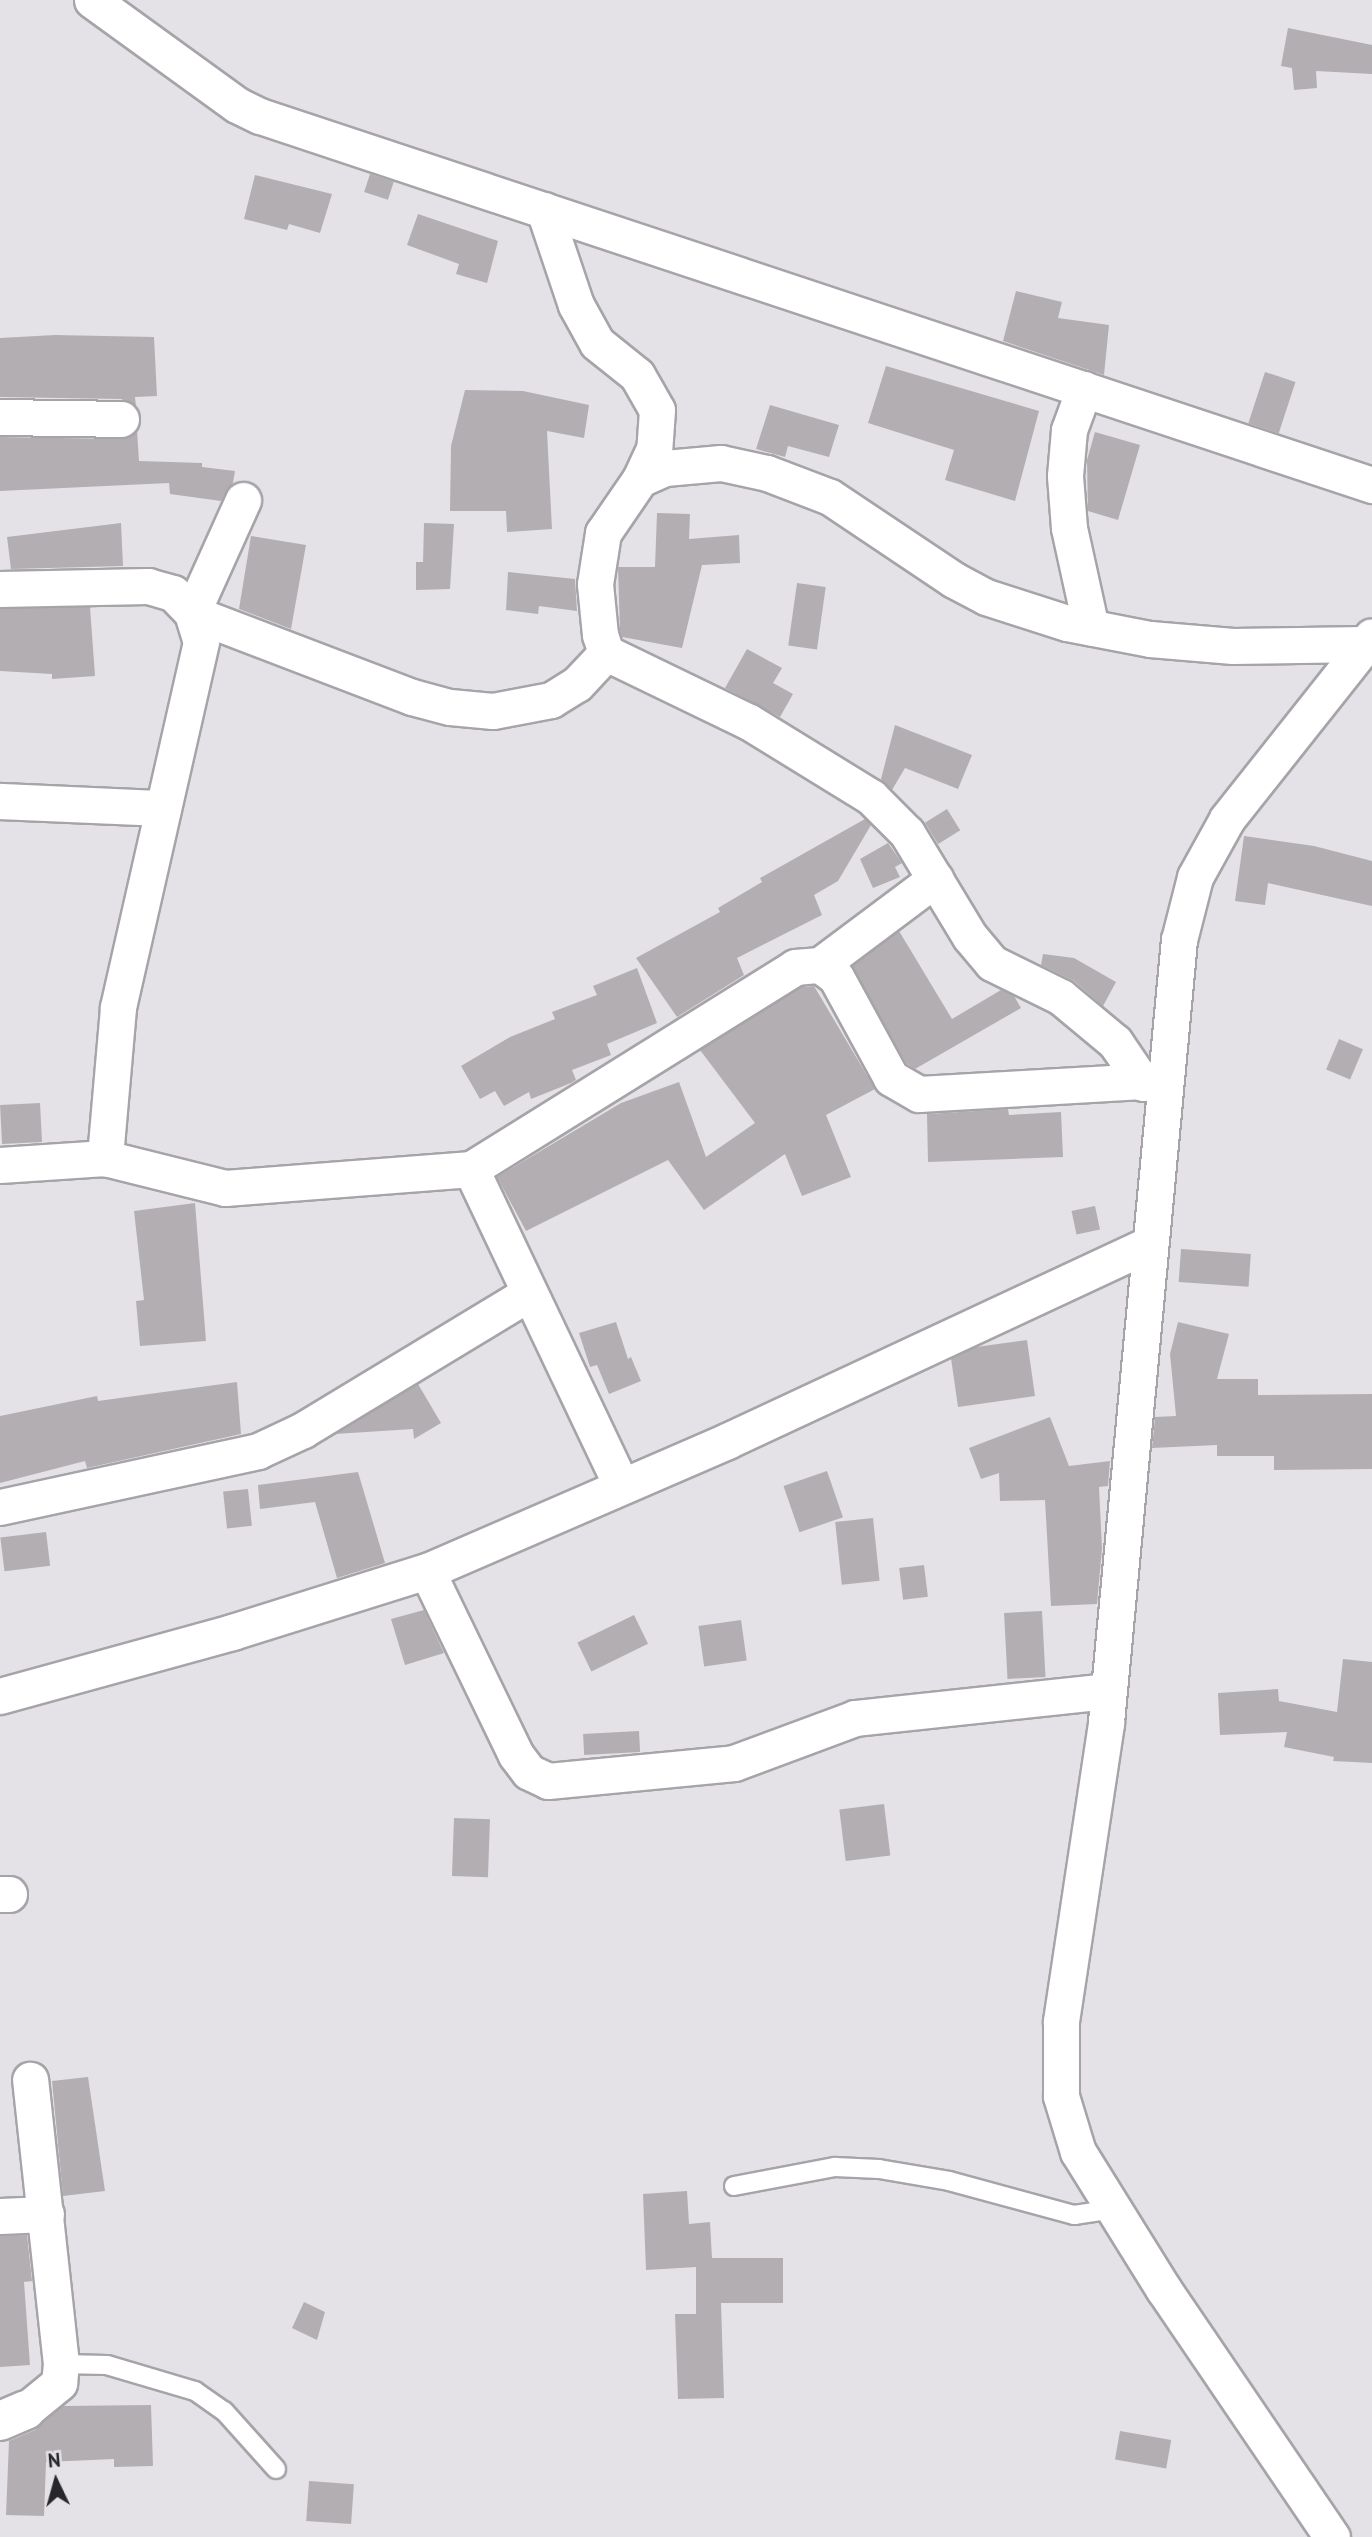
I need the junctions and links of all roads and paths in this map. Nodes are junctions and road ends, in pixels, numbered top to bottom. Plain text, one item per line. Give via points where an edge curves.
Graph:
1 (92, 0) edge
2 (544, 210) junction
3 (1084, 389) junction
4 (0, 417) edge
5 (121, 419) dead end
6 (640, 479) junction
7 (1372, 485) edge
8 (243, 500) dead end
9 (0, 589) edge
10 (192, 612) junction
11 (1091, 628) junction
12 (1369, 640) edge
13 (606, 653) junction
14 (0, 802) edge
15 (163, 808) junction
16 (935, 879) junction
17 (820, 965) junction
18 (1155, 1081) junction
19 (105, 1158) junction
20 (0, 1165) edge
21 (471, 1169) junction
22 (1149, 1244) junction
23 (529, 1293) junction
24 (621, 1485) junction
25 (0, 1507) edge
26 (427, 1571) junction
27 (1108, 1691) junction
28 (0, 1696) edge
29 (30, 2080) dead end
30 (734, 2186) dead end
31 (1114, 2209) junction
32 (46, 2214) junction
33 (0, 2216) edge
34 (61, 2364) junction
35 (13, 2416) edge
36 (275, 2469) dead end
37 (1332, 2537) edge

1 - 2 street via 237,105 260,116
2 - 3 street
2 - 6 street via 576,304 597,343 637,374 657,410 654,449
3 - 7 street
3 - 11 street via 1069,430 1065,476 1069,528
4 - 5 street
6 - 11 street via 690,463 721,463 767,473 830,497 986,597
6 - 13 street via 614,513 598,556 596,611
8 - 10 street
9 - 10 street via 148,586 173,593
10 - 13 street via 412,697 461,708 522,708 551,700 577,684
10 - 15 street via 201,642
11 - 12 street via 1233,646
12 - 18 street via 1227,819 1195,877 1179,940
13 - 16 street via 749,722 871,797 907,834
14 - 15 street
15 - 19 street via 118,1008
16 - 17 street
16 - 18 street via 992,964 1061,997
17 - 18 street via 836,977 891,1078 919,1094
17 - 21 street via 795,967
18 - 22 street
19 - 20 street
19 - 21 street via 225,1188
21 - 23 street
22 - 24 street via 727,1441
22 - 27 street
23 - 24 street
23 - 25 street via 303,1430 258,1451
24 - 26 street
26 - 27 street via 516,1755 529,1772 548,1781 734,1763 855,1718
26 - 28 street via 232,1632
27 - 31 street via 1061,2021 1061,2096 1078,2152
29 - 32 street
30 - 31 lane via 835,2167 879,2169 949,2181 1062,2213
31 - 37 street
32 - 33 street
32 - 34 street
34 - 35 street via 59,2383
34 - 36 lane via 107,2365 195,2391 224,2411

